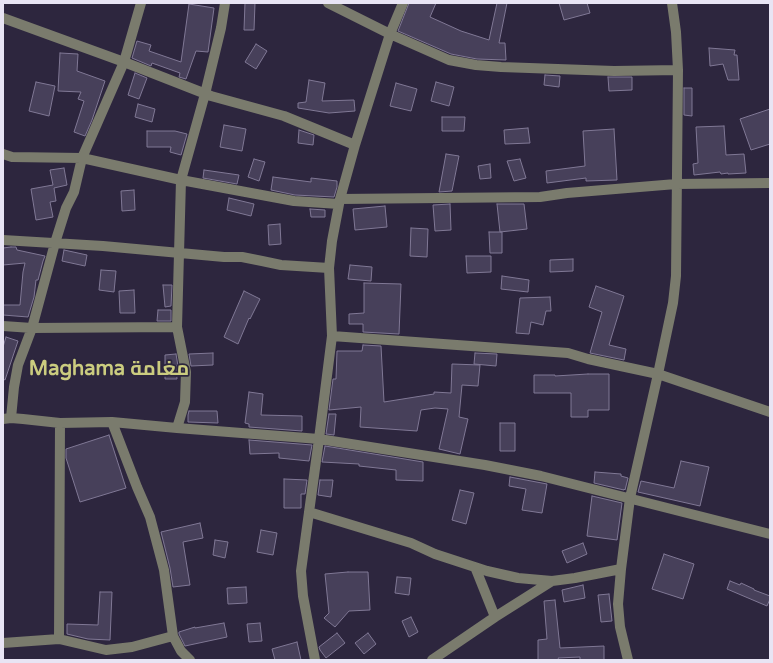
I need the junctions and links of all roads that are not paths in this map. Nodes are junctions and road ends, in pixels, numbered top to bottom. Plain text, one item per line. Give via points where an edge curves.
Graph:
1 (141, 3) edge
2 (225, 3) edge
3 (328, 3) edge
4 (403, 3) edge
5 (672, 3) edge
6 (3, 18) edge
7 (390, 34) junction
8 (124, 62) junction
9 (678, 70) junction
10 (205, 94) junction
11 (355, 145) junction
12 (3, 154) edge
13 (82, 158) junction
14 (181, 180) junction
15 (770, 183) edge
16 (676, 184) junction
17 (339, 202) junction
18 (3, 240) edge
19 (55, 243) junction
20 (180, 253) junction
21 (329, 268) junction
22 (3, 326) edge
23 (178, 327) junction
24 (32, 328) junction
25 (332, 336) junction
26 (658, 374) junction
27 (770, 412) edge
28 (7, 419) edge
29 (112, 422) junction
30 (60, 423) junction
31 (178, 428) junction
32 (319, 439) junction
33 (630, 498) junction
34 (309, 512) junction
35 (770, 534) edge
36 (474, 567) junction
37 (621, 569) junction
38 (552, 581) junction
39 (495, 617) junction
40 (173, 636) junction
41 (59, 639) junction
42 (3, 644) edge
43 (190, 660) edge
44 (315, 660) edge
45 (432, 660) edge
46 (628, 660) edge

1 - 8 street
2 - 10 street
3 - 7 street
4 - 7 street
5 - 9 street
6 - 8 street
7 - 9 street via 449,60 476,65 614,71
7 - 11 street
8 - 10 street
8 - 13 street
9 - 16 street
10 - 11 street via 284,116
10 - 14 street
11 - 17 street
12 - 13 street via 12,157
13 - 14 street
13 - 19 street via 74,192
14 - 17 street via 294,201
14 - 20 street
15 - 16 street
16 - 17 street via 540,197
16 - 26 street via 676,276
17 - 21 street
18 - 19 street
19 - 20 street
19 - 24 street
20 - 21 street via 242,257 281,266
20 - 23 street
21 - 25 street
22 - 24 street
23 - 24 street
23 - 31 street via 186,372 185,402
24 - 28 street via 18,365
25 - 26 street via 568,353
25 - 32 street
26 - 27 street
26 - 33 street
28 - 30 street
29 - 30 street
29 - 31 street
29 - 40 street via 150,517 164,570
30 - 41 street
31 - 32 street
32 - 33 street via 484,465
32 - 34 street
33 - 35 street
33 - 37 street
34 - 36 street via 411,543
34 - 44 street via 301,571 302,596
36 - 38 street via 518,578
36 - 39 street
37 - 38 street
37 - 46 street via 618,604 620,627
38 - 39 street
39 - 45 street
40 - 41 street via 132,647 106,650
40 - 43 street via 181,651
41 - 42 street

